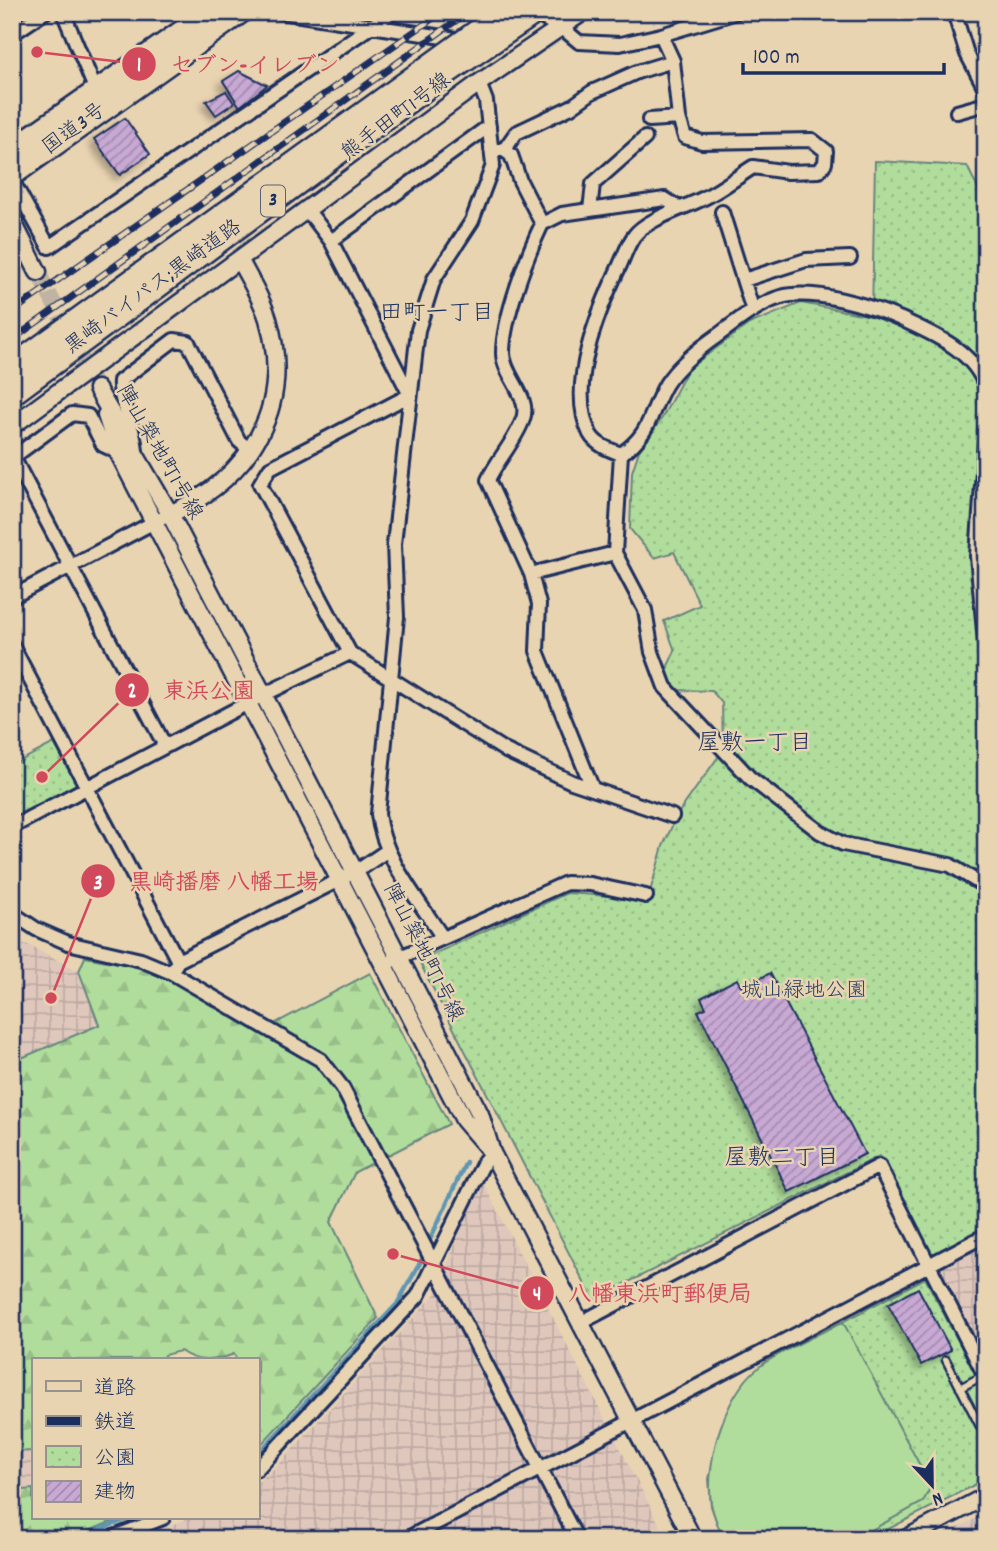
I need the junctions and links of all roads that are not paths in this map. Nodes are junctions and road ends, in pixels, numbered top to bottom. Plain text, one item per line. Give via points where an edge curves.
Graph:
1 (45, 12) edge
2 (63, 12) edge
3 (211, 12) edge
4 (241, 12) edge
5 (281, 12) edge
6 (393, 12) edge
7 (505, 12) edge
8 (517, 12) edge
9 (533, 12) edge
10 (583, 12) edge
11 (737, 12) edge
12 (954, 12) edge
13 (561, 27) junction
14 (371, 28) junction
15 (12, 34) edge
16 (661, 35) junction
17 (673, 61) junction
18 (478, 83) junction
19 (986, 90) edge
20 (96, 91) junction
21 (986, 104) edge
22 (957, 112) dead end
23 (679, 118) junction
24 (649, 120) dead end
25 (489, 126) junction
26 (645, 138) dead end
27 (12, 150) edge
28 (497, 150) junction
29 (12, 177) edge
30 (679, 208) junction
31 (590, 210) junction
32 (308, 211) junction
33 (722, 212) dead end
34 (12, 220) edge
35 (542, 224) junction
36 (331, 241) junction
37 (850, 258) dead end
38 (240, 261) junction
39 (38, 272) tunnel mouth
40 (744, 280) junction
41 (753, 311) junction
42 (12, 368) edge
43 (986, 388) edge
44 (12, 393) edge
45 (410, 394) junction
46 (12, 426) edge
47 (986, 427) edge
48 (136, 451) junction
49 (251, 451) junction
50 (118, 452) junction
51 (621, 454) junction
52 (13, 458) edge
53 (170, 513) junction
54 (154, 522) junction
55 (615, 553) junction
56 (71, 566) junction
57 (531, 574) junction
58 (12, 597) edge
59 (12, 645) edge
60 (350, 653) junction
61 (986, 653) edge
62 (392, 680) junction
63 (263, 695) junction
64 (248, 703) junction
65 (165, 746) junction
66 (592, 787) junction
67 (87, 788) junction
68 (672, 816) dead end
69 (12, 827) edge
70 (388, 850) junction
71 (356, 871) junction
72 (340, 877) junction
73 (986, 887) edge
74 (646, 895) dead end
75 (12, 913) edge
76 (442, 937) junction
77 (401, 957) junction
78 (385, 964) junction
79 (175, 967) junction
80 (492, 1153) junction
81 (986, 1235) edge
82 (434, 1262) junction
83 (927, 1265) junction
84 (580, 1323) junction
85 (946, 1360) dead end
86 (985, 1376) edge
87 (960, 1388) junction
88 (632, 1423) junction
89 (986, 1438) edge
90 (259, 1467) edge
91 (541, 1469) junction
92 (986, 1496) edge
93 (158, 1520) edge
94 (109, 1539) edge
95 (406, 1539) edge
96 (576, 1539) edge
97 (693, 1539) edge
98 (905, 1539) edge

1 - 15 street
2 - 20 street
3 - 20 highway, 国道3号
4 - 29 highway, 国道3号
5 - 14 street
6 - 14 street
7 - 42 highway, 黒崎バイパス;黒崎道路 / 3, bridge
8 - 14 street via 480,38 468,40
9 - 13 street
9 - 44 highway, 黒崎バイパス;黒崎道路 / 3, bridge
10 - 13 street, 熊手田町1号線
11 - 16 street
12 - 19 street via 967,54
13 - 16 street via 579,42 620,44
13 - 18 street, 熊手田町1号線
14 - 29 street via 49,247
16 - 17 street
17 - 23 street
17 - 28 street via 592,92 516,133
18 - 25 street
18 - 32 street, 熊手田町1号線
20 - 27 highway, 国道3号
21 - 22 street
23 - 24 street
23 - 30 street via 684,137 702,142 812,140 826,150 819,171 753,167
25 - 28 street
25 - 36 street
26 - 31 street via 593,184
28 - 35 street via 511,155
28 - 45 street via 472,221 434,279 418,330
30 - 31 street via 665,199
30 - 51 street via 635,234 590,334 583,406 591,435
31 - 35 street via 562,214
32 - 36 street
32 - 38 street, 熊手田町1号線
33 - 40 street
34 - 39 street
35 - 57 street via 528,253 502,356 524,405 524,418 488,480
36 - 45 street
37 - 40 street via 806,260
38 - 46 street, 熊手田町1号線
38 - 49 street via 268,318 275,354 268,419
40 - 41 street
41 - 43 street via 782,297 825,297 881,310 943,338 978,372
41 - 51 street via 705,344 667,383 638,443
45 - 60 street via 270,468 260,484
45 - 62 street via 394,544 397,617
47 - 61 street via 977,556
48 - 49 street via 120,381 174,340 188,341 239,441
48 - 50 street, 陣山築地町1号線 via 97,389
48 - 53 street, 陣山築地町1号線
49 - 53 street via 225,481
50 - 52 street via 103,445 88,416 72,414
50 - 54 street, 陣山築地町1号線
51 - 55 street
52 - 56 street
53 - 54 street
53 - 63 street, 陣山築地町1号線
54 - 56 street
54 - 64 street, 陣山築地町1号線
55 - 57 street
55 - 73 street via 645,610 652,652 665,687 750,778 820,832 843,844 950,865
56 - 58 street
56 - 65 street
57 - 66 street via 539,604 537,651
59 - 67 street
60 - 62 street
60 - 63 street
62 - 66 street via 506,751
62 - 70 street via 378,814
63 - 64 street
63 - 71 street, 陣山築地町1号線
64 - 65 street
64 - 72 street, 陣山築地町1号線
65 - 67 street
66 - 68 street
67 - 69 street
67 - 79 street
70 - 71 street
70 - 76 street
71 - 72 street
71 - 77 street, 陣山築地町1号線
72 - 78 street, 陣山築地町1号線
72 - 79 street
74 - 76 street via 566,883
75 - 79 street via 68,943
76 - 77 street
77 - 78 street
77 - 80 street, 陣山築地町1号線 via 480,1114
78 - 80 street, 陣山築地町1号線 via 464,1121
79 - 82 street via 321,1060 342,1087
80 - 82 street
80 - 84 street, 陣山築地町1号線
81 - 83 street
82 - 90 street via 418,1296
82 - 91 street
83 - 84 street via 879,1166
83 - 86 street
83 - 88 street
84 - 88 street, 陣山築地町1号線
85 - 87 lane
86 - 87 lane
87 - 89 lane
88 - 91 street
88 - 97 street, 陣山築地町1号線
91 - 95 street
91 - 96 street
92 - 98 street
93 - 94 street

